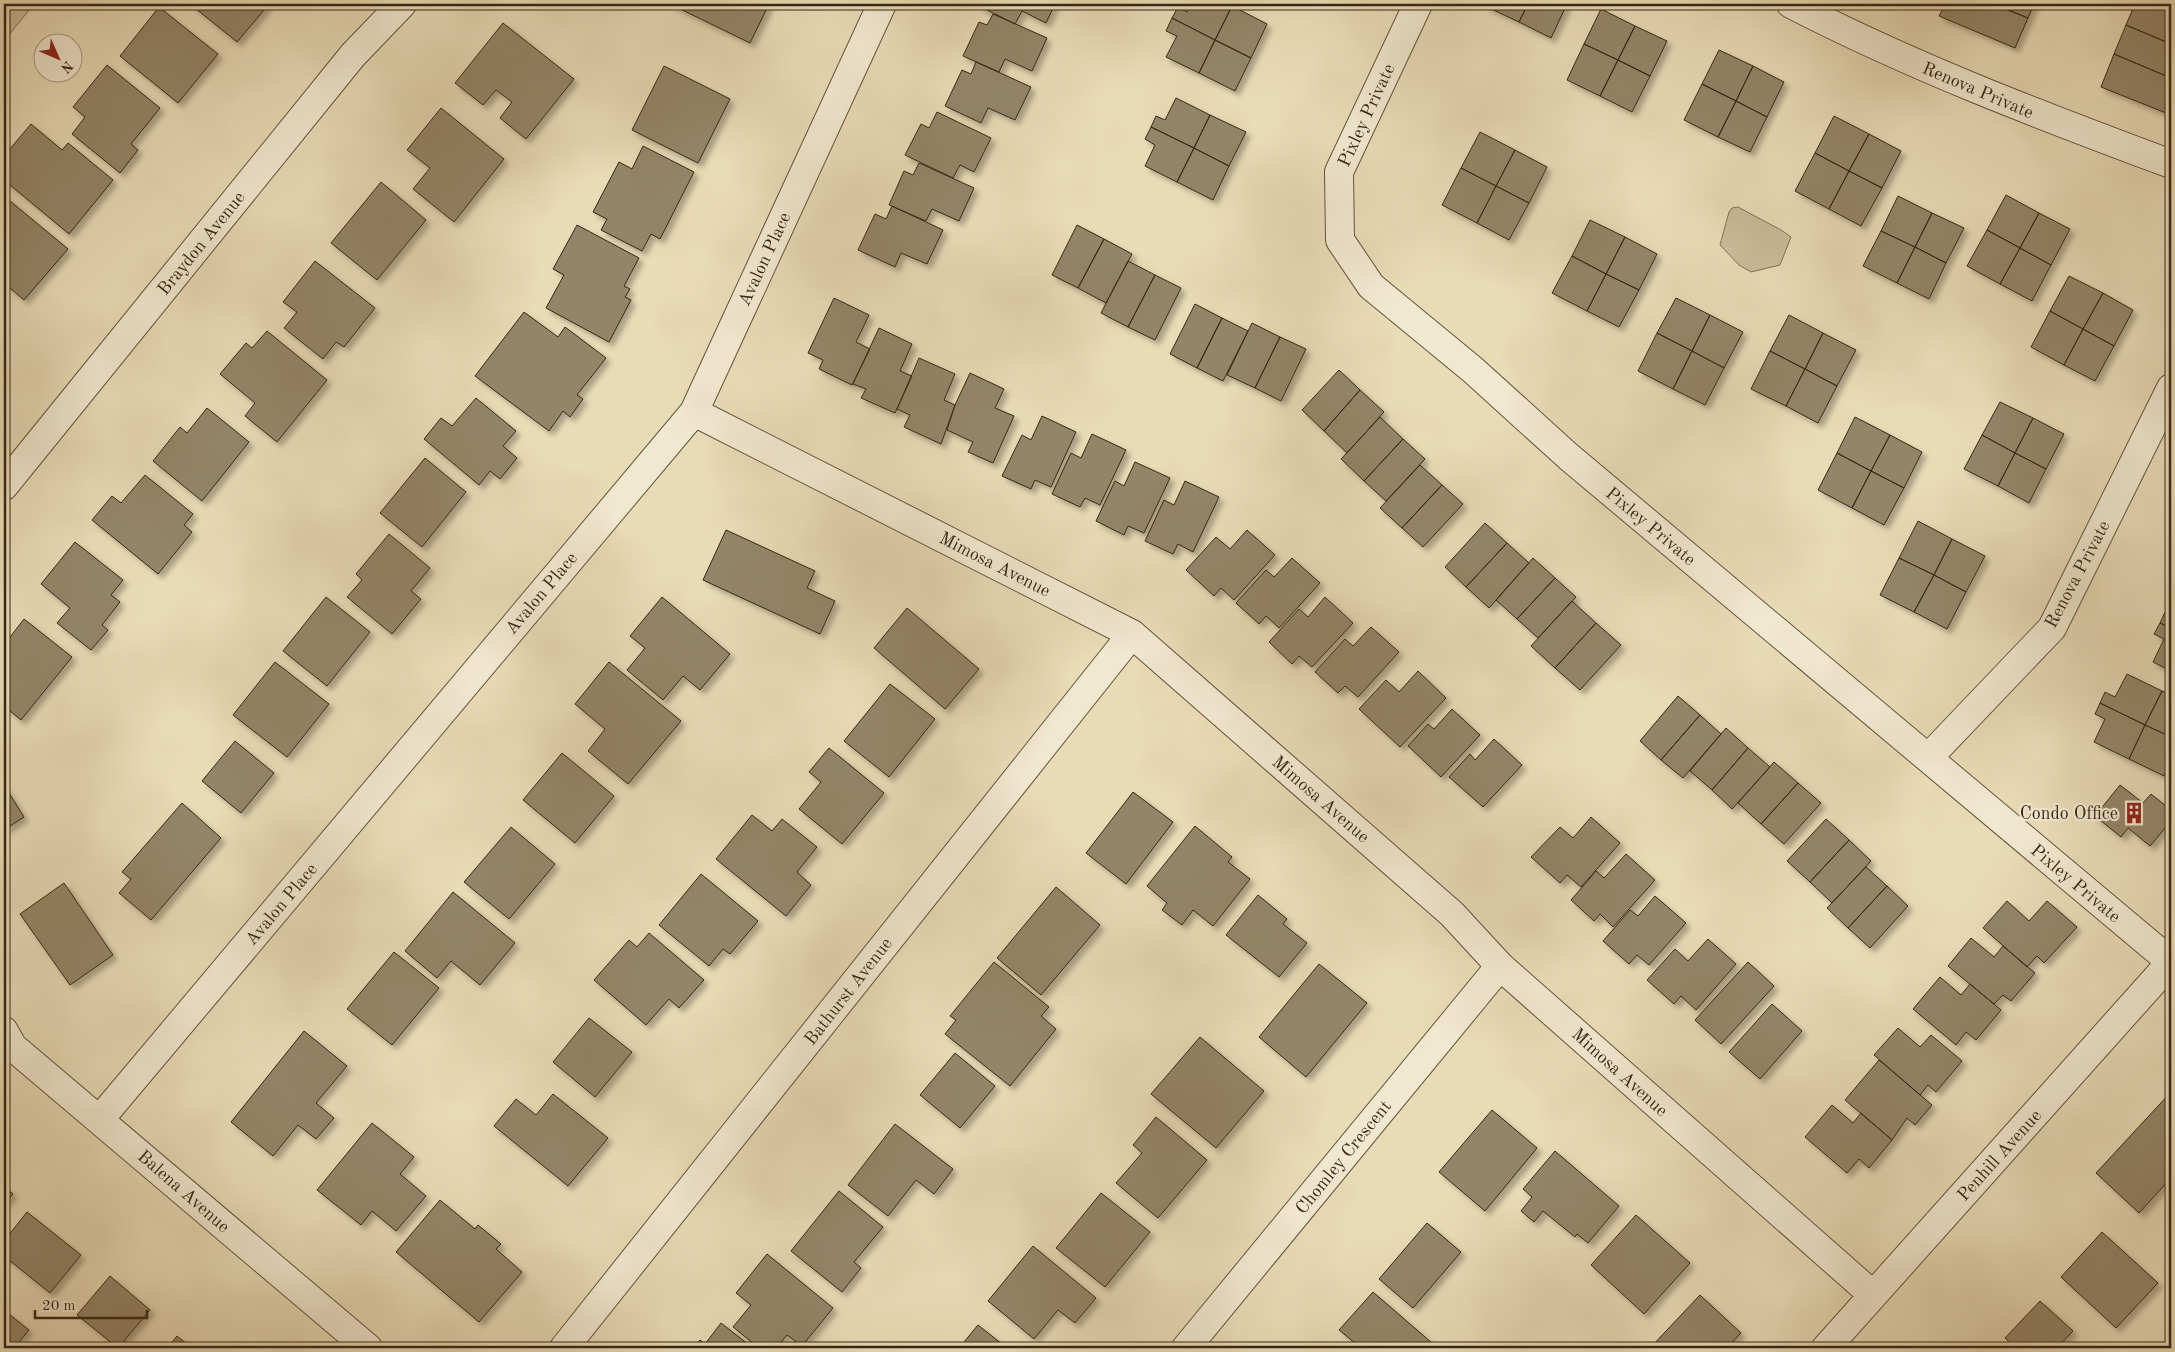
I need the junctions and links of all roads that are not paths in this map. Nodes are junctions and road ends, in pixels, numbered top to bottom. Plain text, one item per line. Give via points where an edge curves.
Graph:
1 (402, 4) edge
2 (882, 4) edge
3 (1418, 4) edge
4 (1791, 4) edge
5 (2171, 164) edge
6 (2171, 388) edge
7 (694, 412) junction
8 (4, 486) edge
9 (1132, 634) junction
10 (1928, 758) junction
11 (2171, 962) edge
12 (1500, 966) junction
13 (4, 1031) edge
14 (100, 1119) junction
15 (1873, 1296) junction
16 (368, 1348) edge
17 (564, 1348) edge
18 (1186, 1348) edge
19 (1826, 1348) edge

1 - 8 street, Braydon Avenue via 353,55
2 - 7 street, Avalon Place
3 - 10 street, Pixley Private via 1339,172 1340,240 1371,286
4 - 5 street, Renova Private via 1852,36 2023,110
6 - 10 street, Renova Private via 2052,628
7 - 9 street, Mimosa Avenue
7 - 14 street, Avalon Place
9 - 12 street, Mimosa Avenue via 1452,914
9 - 17 street, Bathurst Avenue
10 - 11 street, Pixley Private
11 - 15 street, Penhill Avenue
12 - 15 street, Mimosa Avenue
12 - 18 street, Chomley Crescent
13 - 14 street, Balena Avenue via 13,1047
14 - 16 street, Balena Avenue
15 - 19 street, Penhill Avenue

